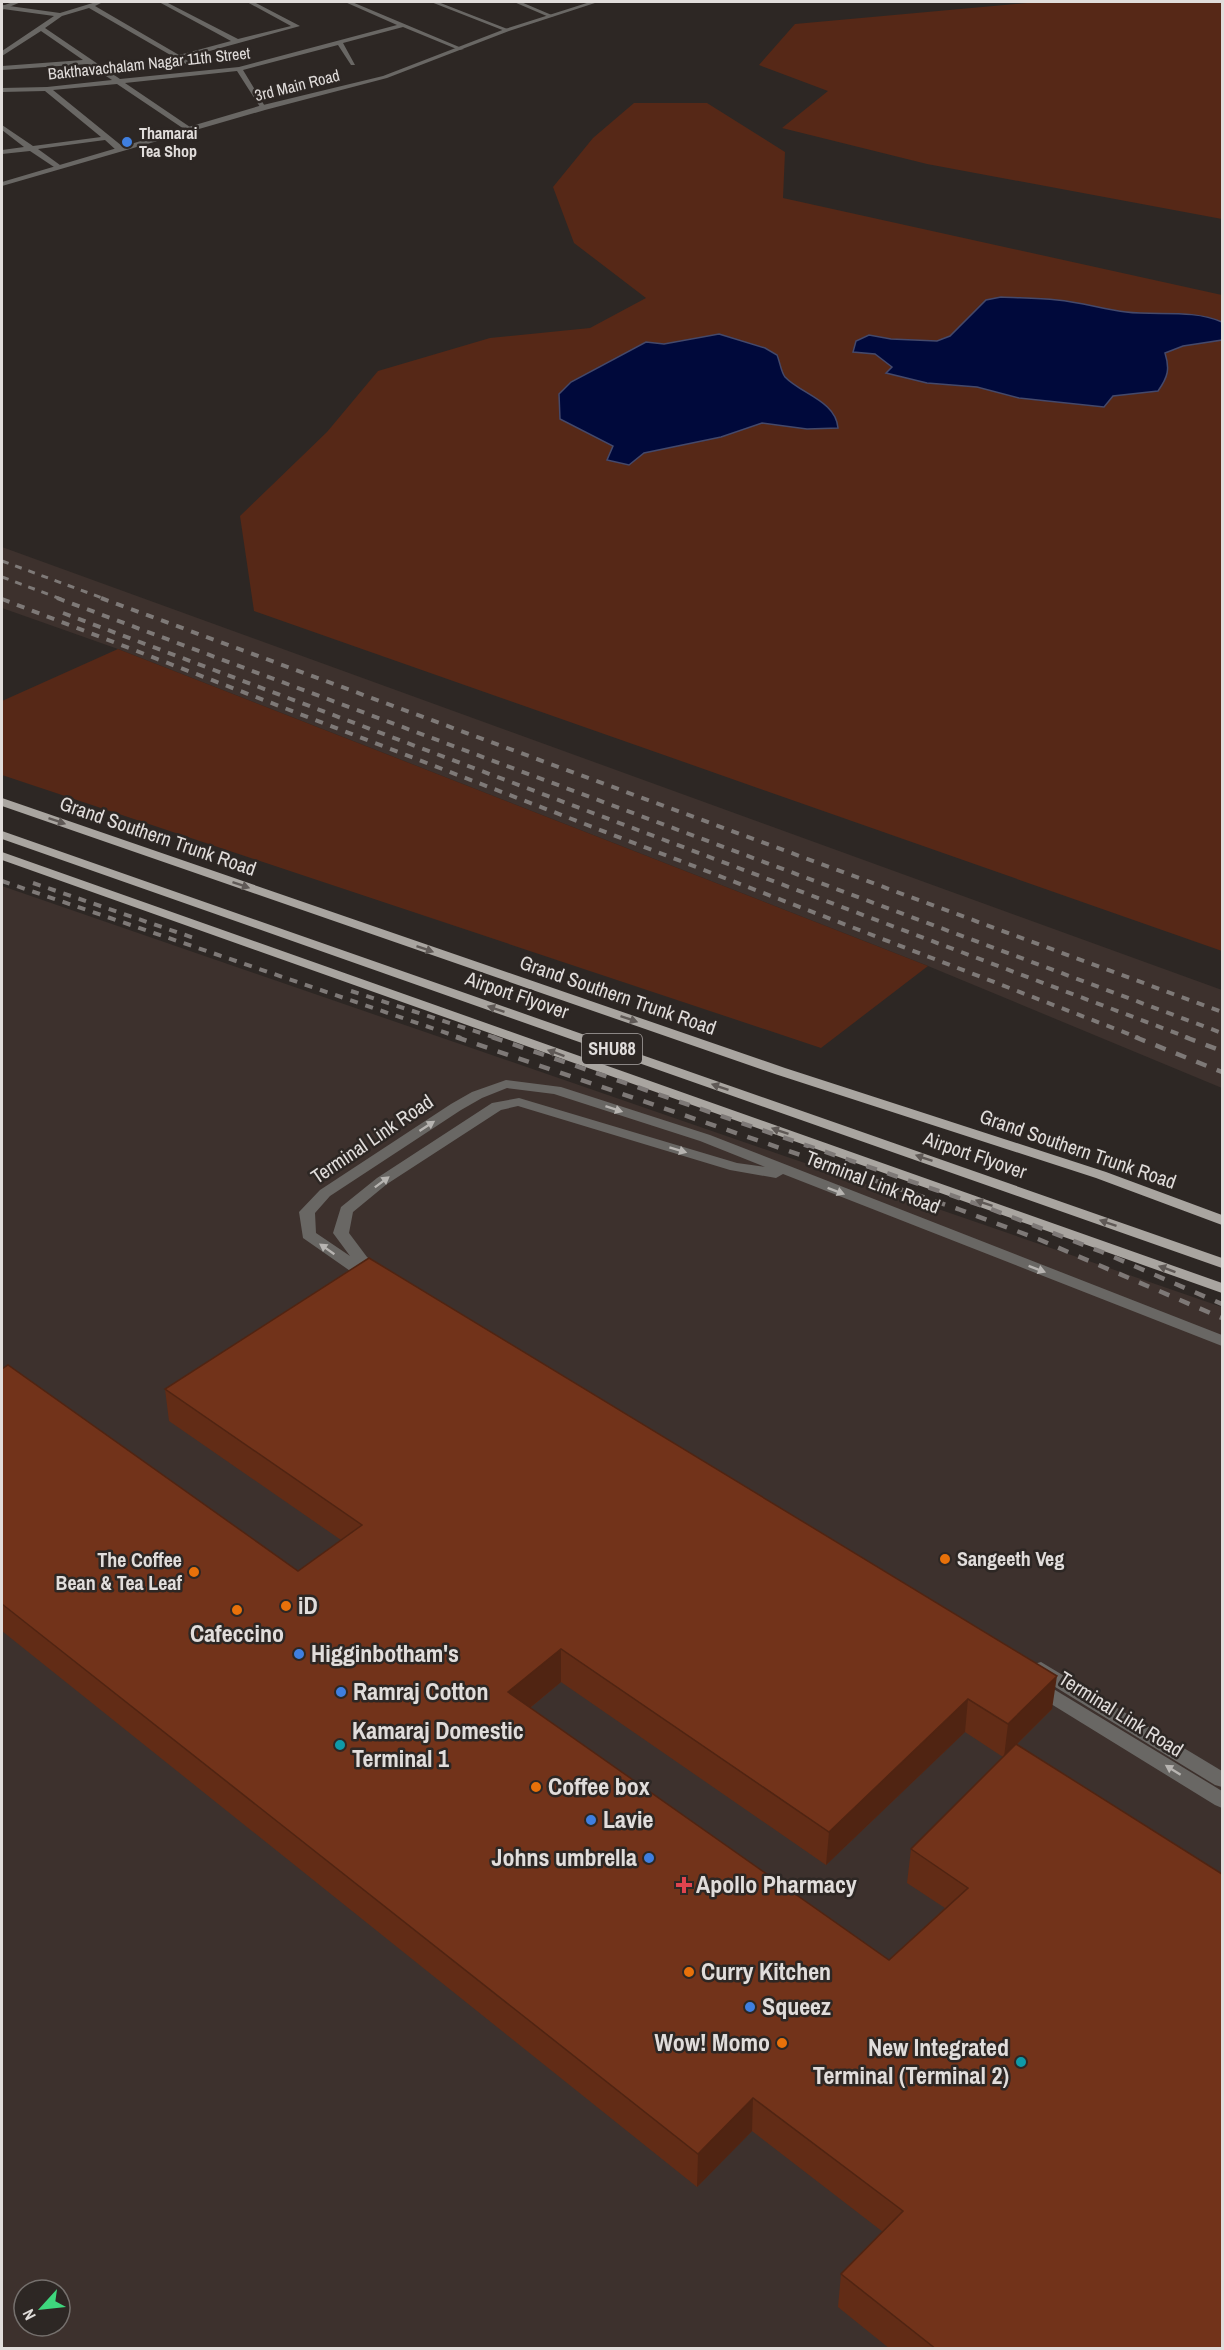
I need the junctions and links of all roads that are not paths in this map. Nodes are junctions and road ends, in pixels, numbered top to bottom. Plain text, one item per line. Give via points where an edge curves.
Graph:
1 (14, 2) edge
2 (104, 2) edge
3 (162, 2) edge
4 (250, 2) edge
5 (348, 2) edge
6 (434, 2) edge
7 (517, 2) edge
8 (595, 2) edge
9 (90, 6) junction
10 (2, 7) edge
11 (60, 15) junction
12 (551, 16) junction
13 (403, 25) junction
14 (39, 27) junction
15 (507, 30) junction
16 (238, 42) junction
17 (340, 43) junction
18 (461, 49) junction
19 (2, 54) edge
20 (179, 57) junction
21 (90, 62) junction
22 (353, 64) dead end
23 (2, 68) edge
24 (239, 69) junction
25 (201, 73) junction
26 (119, 82) junction
27 (47, 89) junction
28 (2, 90) edge
29 (261, 108) junction
30 (2, 127) edge
31 (187, 129) junction
32 (107, 138) junction
33 (33, 148) junction
34 (119, 148) junction
35 (2, 152) edge
36 (57, 167) junction
37 (2, 184) edge
38 (2, 802) edge
39 (2, 835) edge
40 (2, 856) edge
41 (799, 1176) junction
42 (1222, 1220) edge
43 (1222, 1263) edge
44 (1222, 1288) edge
45 (1222, 1341) edge
46 (1222, 1780) edge
47 (1222, 1800) edge

1 - 10 street
2 - 9 street
3 - 16 street
4 - 16 street via 297,26
5 - 13 street
6 - 15 street
7 - 12 street
8 - 12 street, 3rd Main Road
9 - 11 street
9 - 20 street
10 - 11 street
11 - 14 street
12 - 15 street, 3rd Main Road
13 - 17 street, Bakthavachalam Nagar 11th Street
13 - 18 street
14 - 19 street
14 - 21 street
15 - 18 street, 3rd Main Road
16 - 20 street
17 - 22 street
17 - 24 street, Bakthavachalam Nagar 11th Street
18 - 29 street, 3rd Main Road via 385,77
20 - 25 street
21 - 23 street
21 - 26 street
24 - 25 street, Bakthavachalam Nagar 11th Street
24 - 29 street
25 - 26 street, Bakthavachalam Nagar 11th Street
26 - 27 street, Bakthavachalam Nagar 11th Street
26 - 31 street
27 - 28 street, Bakthavachalam Nagar 11th Street
27 - 32 street
29 - 31 street, 3rd Main Road
30 - 33 street
31 - 34 street, 3rd Main Road
32 - 33 street
32 - 34 street
33 - 35 street
33 - 36 street
34 - 36 street, 3rd Main Road
36 - 37 street, 3rd Main Road
38 -> 42 main road, Grand Southern Trunk Road / SHU88 via 780,1071 1101,1175
43 -> 39 main road, Airport Flyover / SHU88
44 -> 40 main road
41 -> 41 street, Terminal Link Road via 705,1138 556,1090 506,1084 477,1095 325,1193 307,1212 308,1235 328,1251 390,1283 361,1260 341,1233 346,1210 382,1181 497,1106 519,1102 735,1167
41 -> 45 street, Terminal Link Road
47 -> 46 street, Terminal Link Road via 1024,1668

